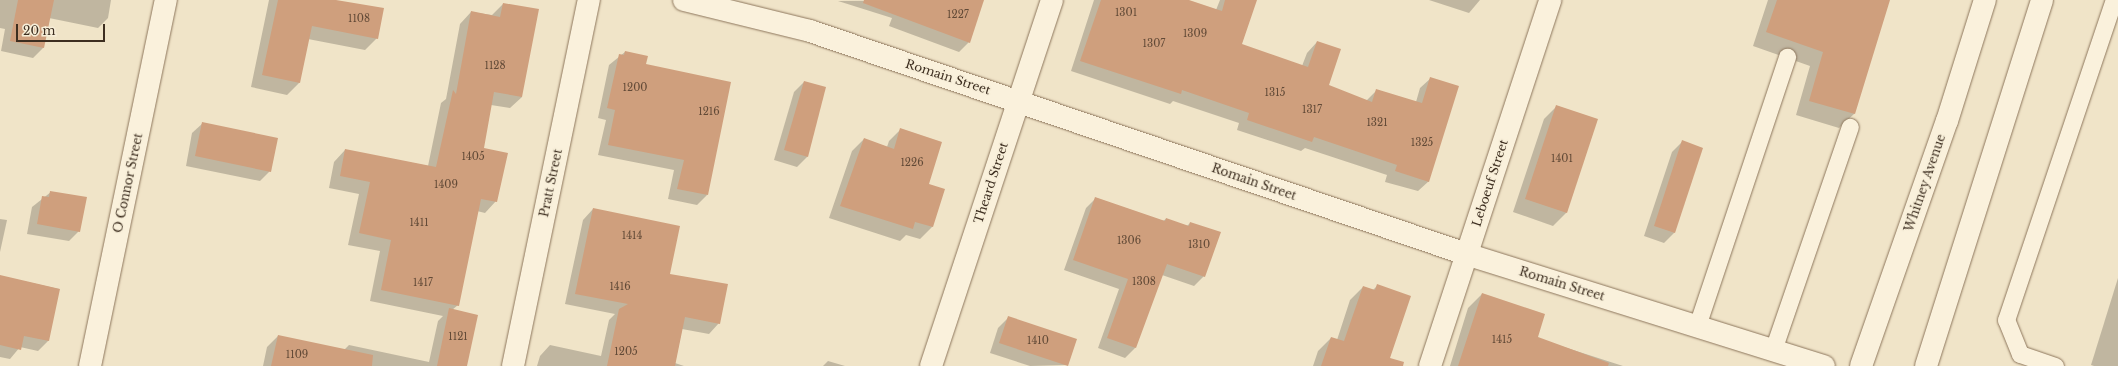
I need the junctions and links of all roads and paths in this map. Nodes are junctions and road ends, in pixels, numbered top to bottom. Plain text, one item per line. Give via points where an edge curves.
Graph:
1 (166, 0) edge
2 (589, 0) edge
3 (684, 0) edge
4 (1052, 0) edge
5 (1550, 0) edge
6 (1986, 0) edge
7 (2042, 0) edge
8 (2114, 0) edge
9 (1787, 57) dead end
10 (1018, 101) junction
11 (1850, 127) dead end
12 (1466, 254) junction
13 (1697, 326) junction
14 (1773, 350) junction
15 (90, 366) edge
16 (513, 366) edge
17 (931, 366) edge
18 (1430, 366) edge
19 (1824, 366) edge
20 (1861, 366) edge
21 (1926, 366) edge
22 (2055, 366) edge

1 - 15 street, O Connor Street
2 - 16 street, Pratt Street
3 - 10 street, Romain Street via 810,31
4 - 10 street, Theard Street
5 - 12 street, Leboeuf Street
6 - 20 street, Whitney Avenue via 1947,121
7 - 21 street
8 - 22 lane via 2006,320 2020,354
9 - 13 lane
10 - 12 street, Romain Street
10 - 17 street, Theard Street
11 - 14 lane
12 - 13 street, Romain Street
12 - 18 street, Leboeuf Street
13 - 14 street, Romain Street
14 - 19 street, Romain Street

